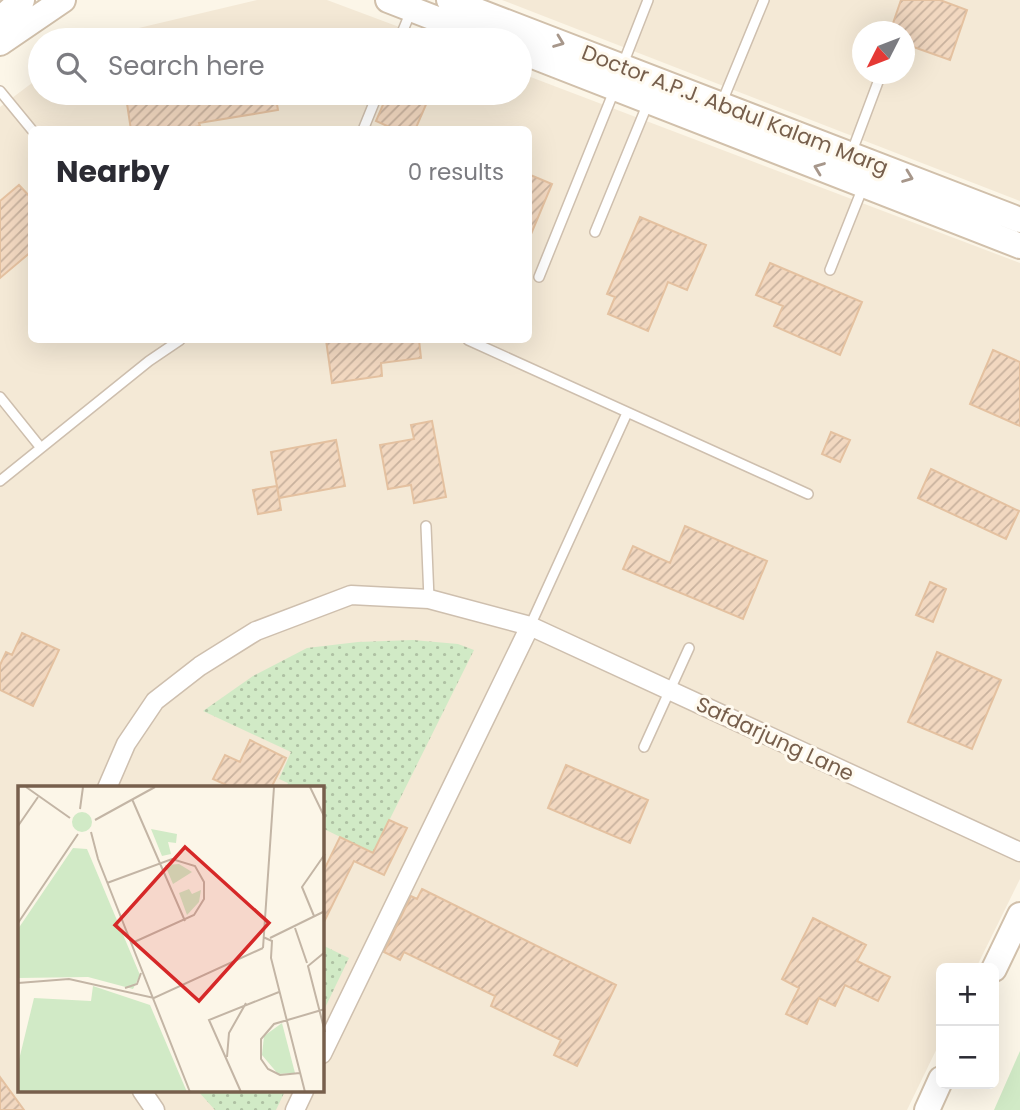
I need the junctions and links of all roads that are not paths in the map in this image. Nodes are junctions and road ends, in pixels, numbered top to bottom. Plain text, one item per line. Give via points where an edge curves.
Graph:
1 (22, 0) edge
2 (63, 0) edge
3 (388, 0) edge
4 (449, 0) edge
5 (648, 0) edge
6 (764, 0) edge
7 (412, 9) junction
8 (0, 19) edge
9 (404, 28) edge
10 (460, 28) edge
11 (510, 28) edge
12 (532, 38) edge
13 (0, 43) edge
14 (532, 54) edge
15 (619, 78) junction
16 (877, 84) edge
17 (0, 91) edge
18 (648, 101) junction
19 (373, 105) edge
20 (721, 105) junction
21 (28, 126) edge
22 (364, 126) edge
23 (851, 155) junction
24 (864, 185) junction
25 (1020, 220) edge
26 (595, 232) dead end
27 (1020, 246) edge
28 (830, 270) dead end
29 (539, 277) dead end
30 (176, 343) edge
31 (475, 343) edge
32 (0, 397) edge
33 (627, 413) junction
34 (41, 448) junction
35 (0, 481) edge
36 (808, 494) dead end
37 (426, 526) dead end
38 (429, 599) junction
39 (530, 626) junction
40 (689, 648) dead end
41 (670, 690) junction
42 (644, 747) dead end
43 (108, 786) edge
44 (1020, 852) edge
45 (1020, 915) edge
46 (996, 963) edge
47 (324, 1050) edge
48 (936, 1089) edge
49 (143, 1092) edge
50 (304, 1092) edge
51 (155, 1110) edge
52 (295, 1110) edge
53 (927, 1110) edge

1 - 8 main road
2 - 13 main road
3 - 7 main road
4 -> 11 main road, Doctor A.P.J. Abdul Kalam Marg
5 - 15 lane
6 - 20 lane
7 - 9 lane
7 - 10 main road
12 -> 15 main road, Doctor A.P.J. Abdul Kalam Marg
14 - 15 main road, Doctor A.P.J. Abdul Kalam Marg
15 - 18 main road, Doctor A.P.J. Abdul Kalam Marg
15 - 20 main road, Doctor A.P.J. Abdul Kalam Marg
15 - 29 lane
16 - 23 lane
17 - 21 lane
24 -> 18 main road, Doctor A.P.J. Abdul Kalam Marg
18 - 26 lane
19 - 22 lane
20 - 23 main road, Doctor A.P.J. Abdul Kalam Marg
23 -> 25 main road, Doctor A.P.J. Abdul Kalam Marg
24 - 27 main road, Doctor A.P.J. Abdul Kalam Marg
24 - 28 lane
30 - 34 lane
31 - 33 lane
32 - 34 lane
33 - 36 lane
33 - 39 lane
34 - 35 lane
37 - 38 lane
38 - 39 street, Safdarjung Lane
38 - 43 street, Safdarjung Lane via 351,595 256,631 155,701 126,744
39 - 41 street, Safdarjung Lane
39 - 47 street
40 - 41 lane
41 - 42 lane
41 - 44 street, Safdarjung Lane
45 - 46 main road
48 - 53 main road
49 - 51 street
50 - 52 street

